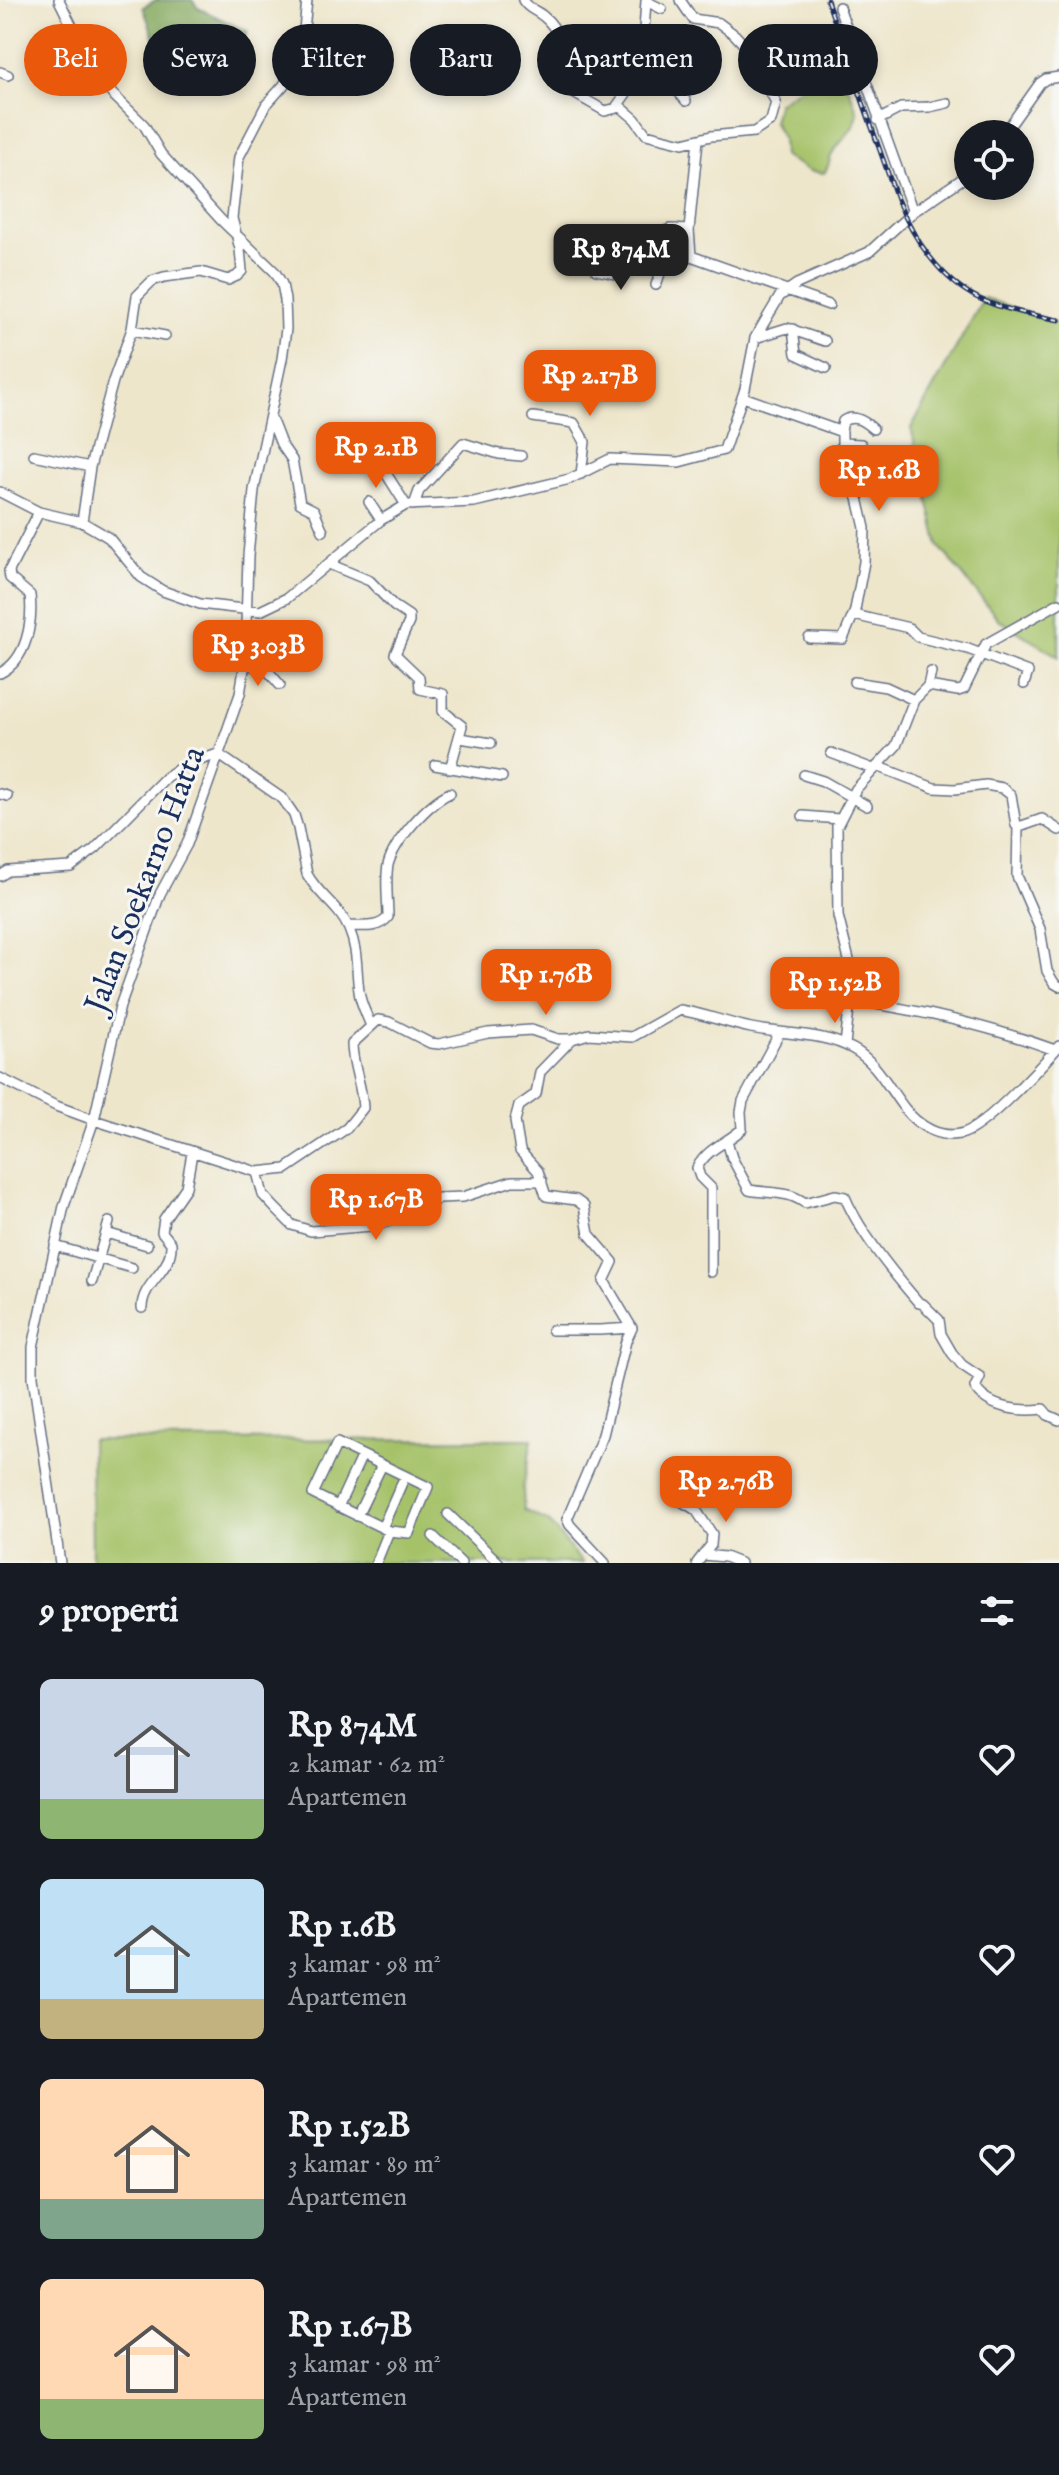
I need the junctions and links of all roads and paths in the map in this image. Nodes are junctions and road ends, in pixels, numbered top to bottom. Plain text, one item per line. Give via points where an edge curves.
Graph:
1 (59, 0) edge
2 (307, 0) edge
3 (523, 0) edge
4 (680, 0) edge
5 (839, 7) dead end
6 (662, 9) dead end
7 (644, 24) edge
8 (1059, 77) edge
9 (624, 96) edge
10 (682, 96) edge
11 (686, 101) dead end
12 (947, 103) dead end
13 (617, 106) junction
14 (878, 120) junction
15 (1014, 120) edge
16 (698, 140) junction
17 (954, 184) edge
18 (913, 212) junction
19 (676, 229) junction
20 (689, 230) junction
21 (235, 233) junction
22 (596, 270) dead end
23 (656, 285) dead end
24 (789, 289) junction
25 (829, 305) dead end
26 (793, 329) junction
27 (132, 330) junction
28 (165, 336) dead end
29 (755, 338) junction
30 (825, 341) dead end
31 (826, 368) dead end
32 (743, 397) junction
33 (270, 416) junction
34 (533, 417) dead end
35 (873, 429) dead end
36 (841, 431) junction
37 (842, 443) junction
38 (861, 444) dead end
39 (34, 455) dead end
40 (375, 456) dead end
41 (521, 456) dead end
42 (90, 467) junction
43 (872, 469) dead end
44 (841, 471) junction
45 (581, 474) junction
46 (0, 492) edge
47 (369, 502) dead end
48 (410, 505) junction
49 (39, 512) junction
50 (381, 520) junction
51 (82, 522) junction
52 (323, 531) dead end
53 (329, 564) junction
54 (0, 569) edge
55 (10, 575) junction
56 (1059, 603) edge
57 (248, 611) junction
58 (854, 613) junction
59 (809, 638) dead end
60 (980, 653) junction
61 (245, 663) junction
62 (931, 672) dead end
63 (0, 673) edge
64 (854, 682) dead end
65 (1024, 684) dead end
66 (280, 685) dead end
67 (928, 686) junction
68 (914, 700) junction
69 (460, 738) junction
70 (491, 743) dead end
71 (831, 753) dead end
72 (218, 754) junction
73 (435, 765) dead end
74 (875, 768) junction
75 (450, 769) junction
76 (804, 775) dead end
77 (502, 777) dead end
78 (450, 793) dead end
79 (851, 798) junction
80 (867, 806) dead end
81 (803, 816) dead end
82 (839, 819) junction
83 (1018, 826) junction
84 (1059, 830) edge
85 (0, 875) edge
86 (348, 926) junction
87 (1059, 986) edge
88 (850, 1000) junction
89 (371, 1026) junction
90 (780, 1032) junction
91 (572, 1039) junction
92 (845, 1045) junction
93 (1057, 1048) edge
94 (0, 1078) edge
95 (94, 1120) junction
96 (727, 1141) junction
97 (192, 1153) junction
98 (257, 1172) junction
99 (542, 1181) junction
100 (109, 1222) dead end
101 (106, 1233) junction
102 (147, 1245) dead end
103 (55, 1246) junction
104 (99, 1259) junction
105 (132, 1268) dead end
106 (711, 1272) dead end
107 (92, 1281) dead end
108 (142, 1308) dead end
109 (632, 1328) junction
110 (552, 1330) dead end
111 (1059, 1420) edge
112 (362, 1455) junction
113 (382, 1465) junction
114 (405, 1476) junction
115 (681, 1501) dead end
116 (338, 1507) junction
117 (448, 1514) dead end
118 (357, 1516) junction
119 (386, 1529) junction
120 (433, 1536) dead end
121 (700, 1559) edge
122 (60, 1563) edge
123 (376, 1563) edge
124 (461, 1563) edge
125 (499, 1563) edge
126 (605, 1563) edge
127 (740, 1563) edge

1 - 21 street, Jalan Soekarno Hatta via 100,82 144,125 161,154
2 - 21 street via 301,60 266,105 239,157 232,203
3 - 13 street via 561,39 560,79 605,111
4 - 16 street via 693,19 719,23 745,46 760,62 776,102 771,121 754,132
5 - 14 street
6 - 7 street via 646,1
8 - 15 street via 1040,83
9 - 13 street
10 - 11 street
12 - 14 street via 901,108
13 - 16 street via 646,134 675,142
14 - 18 street
16 - 20 street
17 - 18 street
18 - 24 street via 869,252
19 - 20 street
19 - 22 street via 635,246 620,275
19 - 23 street
20 - 24 street via 693,258
21 - 27 street via 243,265 237,276 220,279 194,272 152,281 136,298
21 - 33 street, Jalan Soekarno Hatta via 282,284 286,329
24 - 25 street
24 - 29 street
26 - 29 street
26 - 30 street
26 - 31 street via 796,354
27 - 28 street
27 - 42 street
29 - 32 street
32 - 36 street
32 - 45 street via 728,443 720,451 679,462 610,459
33 - 52 street via 292,460 300,503 315,511
33 - 57 street, Jalan Soekarno Hatta via 254,490
34 - 45 street via 574,423 585,442
35 - 36 street via 852,418 843,421
36 - 37 street
37 - 38 street
37 - 44 street
39 - 42 street
40 - 48 street
41 - 48 street via 463,443
42 - 51 street
43 - 44 street
44 - 58 street via 858,498 865,528
45 - 48 street via 474,502
46 - 49 street
47 - 50 street
48 - 50 street
49 - 51 street
49 - 55 street
50 - 53 street
51 - 57 street via 109,538 141,577 163,591 200,604
53 - 57 street via 277,603
53 - 69 street via 370,581 409,616 395,654 419,677 420,689 443,694 443,711 463,728
54 - 55 street
55 - 63 street via 30,595 30,627 16,661
56 - 60 street via 989,642
57 - 61 street, Jalan Soekarno Hatta
58 - 59 street via 843,639
58 - 60 street
60 - 65 street via 1028,672
60 - 67 street via 964,689
61 - 66 street via 268,671
61 - 72 street, Jalan Soekarno Hatta via 237,705
62 - 67 street
64 - 68 street via 886,687
67 - 68 street
68 - 74 street via 896,746
69 - 70 street
69 - 75 street
71 - 74 street
72 - 85 street via 166,777 71,867
72 - 86 street via 283,799 294,815 307,874
72 - 95 street, Jalan Soekarno Hatta via 120,1006
73 - 75 street
74 - 79 street
74 - 83 street via 934,788 1002,788 1011,795
75 - 77 street
76 - 79 street
78 - 86 street via 423,813 391,857 385,921
79 - 80 street
79 - 82 street
81 - 82 street
82 - 88 street via 838,916 851,968
83 - 84 street via 1042,819
83 - 87 street via 1017,876 1040,929 1047,971
86 - 89 street
88 - 92 street
88 - 93 street
89 - 91 street via 384,1020 439,1044 531,1030
89 - 98 street via 352,1044 363,1108 347,1128 286,1169
90 - 91 street via 680,1010 632,1037 589,1034
90 - 92 street
90 - 96 street via 743,1101 742,1129
91 - 99 street via 540,1072 536,1094 517,1110 520,1151
92 - 93 street via 874,1066 915,1120 946,1135 970,1130
94 - 95 street
95 - 97 street
95 - 103 street, Jalan Soekarno Hatta
96 - 106 street via 711,1150 697,1168 711,1188
96 - 111 street via 749,1190 778,1191 805,1203 845,1197 858,1227 939,1320 952,1353 980,1377 975,1387 979,1394 1024,1412 1043,1409
97 - 98 street
97 - 108 street via 186,1187 164,1219 162,1232 171,1243 169,1260 144,1291
98 - 99 street via 263,1195 292,1225 311,1231 371,1226 408,1216 439,1198 463,1197 512,1181
99 - 109 street via 546,1196 584,1206 589,1234 613,1262 604,1281
100 - 101 street
101 - 102 street
101 - 104 street
103 - 104 street
103 - 122 street, Jalan Soekarno Hatta via 33,1347 33,1377
104 - 105 street
104 - 107 street
109 - 110 street
109 - 126 street via 603,1435 567,1519
112 - 113 street
112 - 116 street
112 - 116 street via 337,1443 313,1494
113 - 114 street
113 - 118 street
114 - 119 street
114 - 119 street via 428,1487 409,1533
115 - 121 street via 696,1510 712,1534
116 - 118 street
117 - 125 street
118 - 119 street
119 - 123 street
120 - 124 street
121 - 127 street via 725,1557

